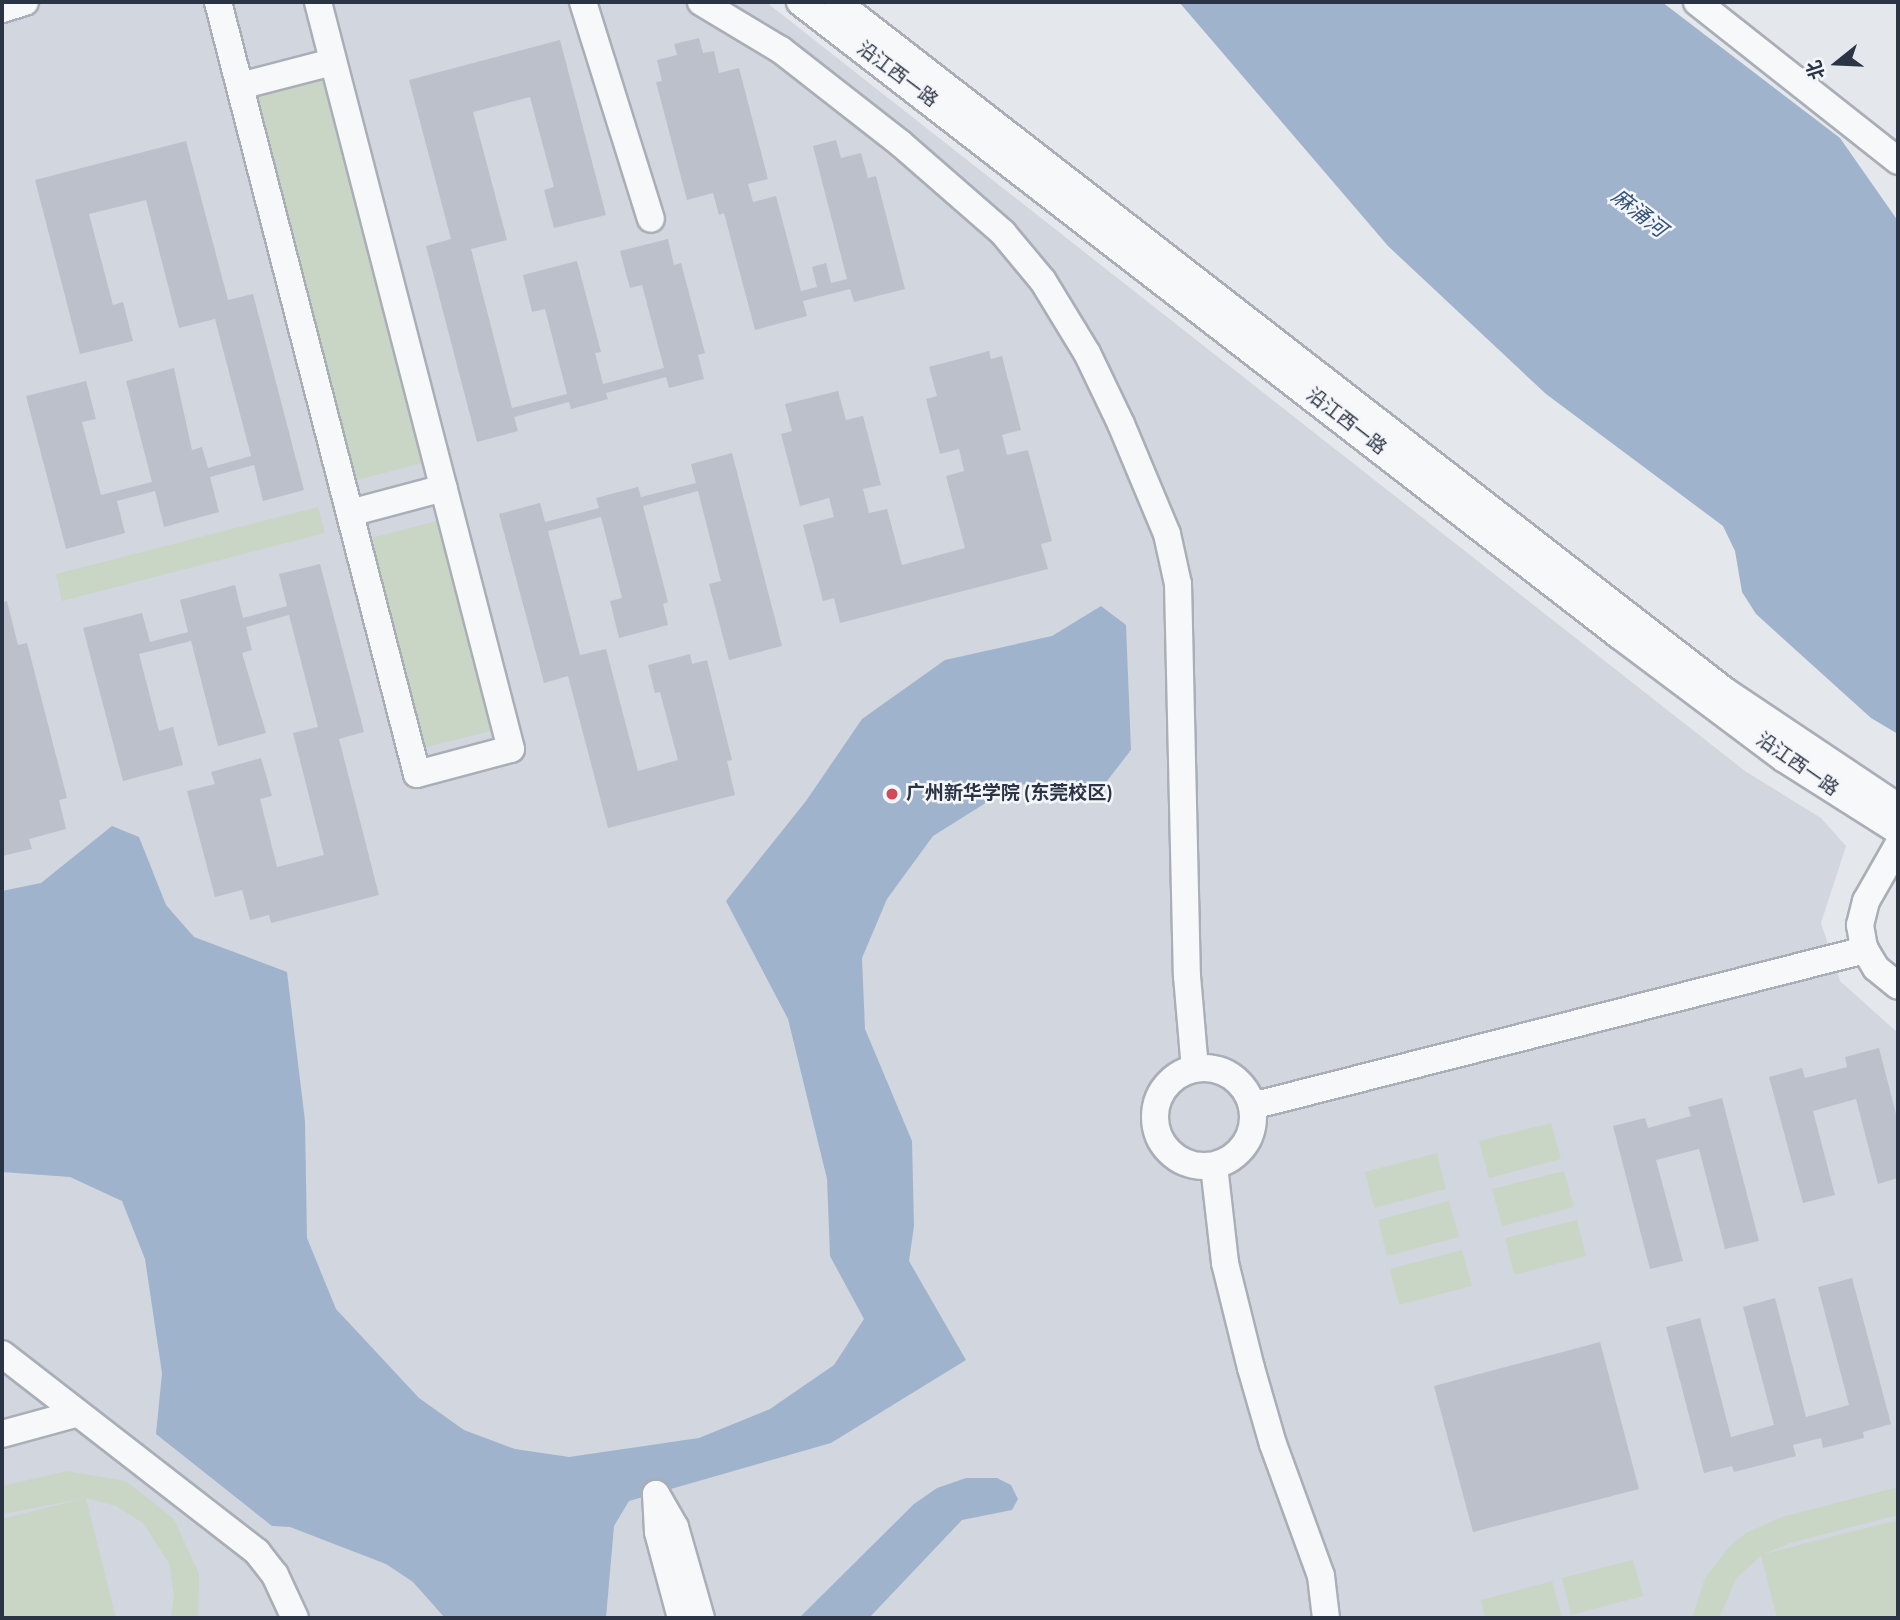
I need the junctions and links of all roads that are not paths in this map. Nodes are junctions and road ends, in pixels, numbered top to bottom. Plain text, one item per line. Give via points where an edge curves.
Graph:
1 (25, 2) edge
2 (218, 2) edge
3 (318, 2) edge
4 (583, 2) edge
5 (701, 2) edge
6 (800, 2) edge
7 (837, 2) edge
8 (1697, 2) edge
9 (2, 9) edge
10 (334, 62) junction
11 (240, 86) junction
12 (1898, 161) edge
13 (651, 219) dead end
14 (444, 488) junction
15 (350, 513) junction
16 (1898, 807) edge
17 (1898, 831) edge
18 (1898, 845) edge
19 (1865, 950) junction
20 (1898, 986) edge
21 (1195, 1069) junction
22 (1252, 1106) junction
23 (1214, 1166) junction
24 (2, 1354) edge
25 (75, 1413) junction
26 (2, 1434) edge
27 (295, 1618) edge
28 (681, 1618) edge
29 (701, 1618) edge
30 (1326, 1618) edge

1 - 9 street
2 - 11 street
3 - 10 street
4 - 13 street
5 - 21 street via 781,50 900,143 1003,233 1043,281 1087,353 1121,424 1167,534 1178,584 1186,949
6 - 17 street, 沿江西一路 via 1620,636 1783,758
7 - 16 street, 沿江西一路 via 1726,691
8 - 12 street
10 - 11 street
10 - 14 street
11 - 15 street
14 - 15 street
14 - 15 street via 511,749 417,774
18 - 19 street via 1866,901 1860,925
19 - 20 street via 1876,968
19 - 22 street
21 - 22 street via 1227,1073 1243,1087
21 - 23 street via 1168,1084 1157,1103 1156,1124 1172,1154 1191,1165
22 - 23 street via 1249,1139 1234,1157
23 - 30 street via 1216,1209 1242,1329 1273,1444 1321,1576
24 - 25 street
25 - 26 street
25 - 27 street via 216,1516 257,1552 275,1574
28 - 29 street via 658,1532 656,1494 675,1527

